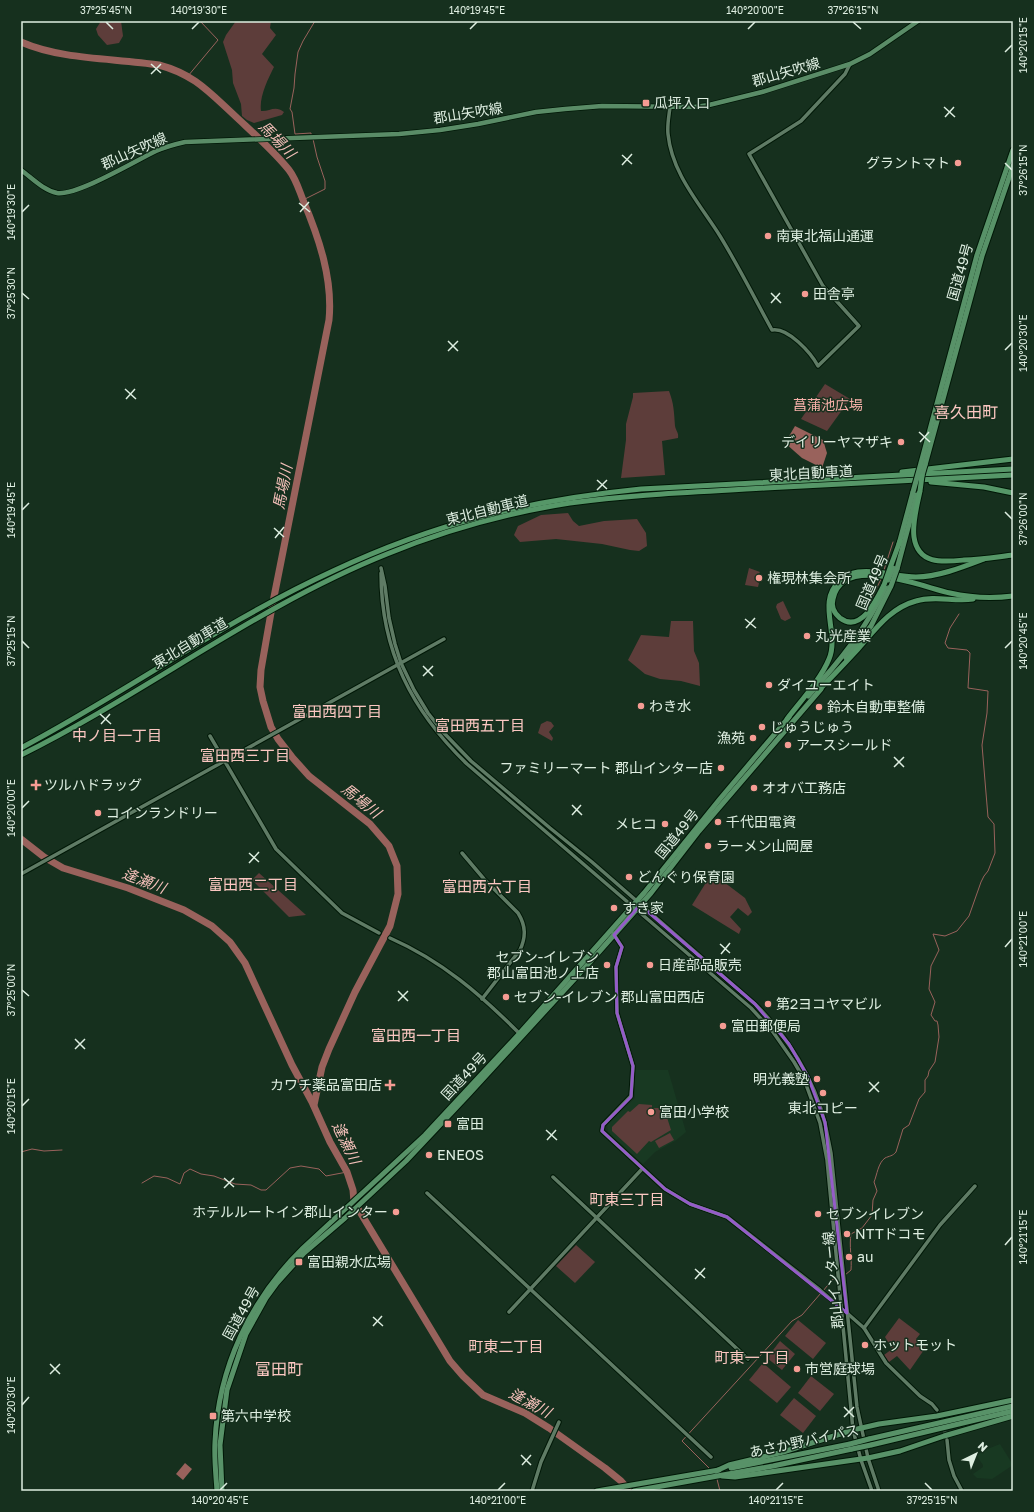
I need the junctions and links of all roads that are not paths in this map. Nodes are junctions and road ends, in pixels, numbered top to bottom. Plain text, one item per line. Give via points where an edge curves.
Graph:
1 (918, 21) edge
2 (850, 64) junction
3 (670, 107) junction
4 (1013, 150) edge
5 (1013, 166) edge
6 (21, 170) edge
7 (1013, 459) edge
8 (923, 464) junction
9 (1013, 469) edge
10 (1013, 475) edge
11 (859, 477) junction
12 (911, 481) junction
13 (917, 492) junction
14 (1013, 493) edge
15 (1013, 555) edge
16 (984, 559) junction
17 (893, 568) junction
18 (887, 585) junction
19 (1013, 596) edge
20 (978, 598) junction
21 (444, 640) dead end
22 (399, 664) junction
23 (818, 691) junction
24 (787, 719) junction
25 (210, 736) dead end
26 (21, 748) edge
27 (21, 754) edge
28 (225, 762) junction
29 (462, 853) dead end
30 (21, 874) edge
31 (638, 903) junction
32 (633, 908) junction
33 (380, 933) dead end
34 (613, 933) junction
35 (390, 938) dead end
36 (482, 999) junction
37 (521, 1035) junction
38 (642, 1169) junction
39 (553, 1177) dead end
40 (975, 1186) dead end
41 (427, 1193) dead end
42 (597, 1218) junction
43 (531, 1289) junction
44 (842, 1309) junction
45 (509, 1312) dead end
46 (847, 1313) junction
47 (864, 1328) junction
48 (748, 1359) dead end
49 (1013, 1400) edge
50 (1013, 1406) edge
51 (937, 1410) tunnel mouth
52 (1013, 1411) edge
53 (1013, 1416) edge
54 (559, 1422) dead end
55 (860, 1428) junction
56 (853, 1430) junction
57 (947, 1440) tunnel mouth
58 (870, 1442) junction
59 (851, 1446) junction
60 (711, 1457) dead end
61 (868, 1458) junction
62 (861, 1460) junction
63 (716, 1471) junction
64 (722, 1476) junction
65 (217, 1491) edge
66 (222, 1491) edge
67 (532, 1491) edge
68 (597, 1491) edge
69 (634, 1491) edge
70 (872, 1491) edge
71 (879, 1491) edge
72 (962, 1491) edge

1 - 2 main road, 郡山矢吹線 via 870,54
2 - 3 main road, 郡山矢吹線 via 720,103
2 - 3 street via 845,74 801,121 749,154 823,286 859,326 818,366 806,349 792,338 772,330 720,236 688,190 676,164 669,139
3 - 6 main road, 郡山矢吹線 via 602,106 565,109 440,130 362,136 201,141 157,150 78,189 62,193 47,189
4 - 8 highway, 国道49号 via 977,255
5 - 8 highway, 国道49号 via 982,256
7 - 11 highway
8 - 13 highway, 国道49号, bridge
8 - 13 highway, 国道49号, bridge
9 - 11 highway, 東北自動車道
10 - 12 highway, 東北自動車道
11 - 26 highway, 東北自動車道 via 660,487 598,493 509,508 443,526 374,552 283,596
12 - 14 highway via 971,486
12 - 27 highway, 東北自動車道 via 667,493 578,502 529,510 435,536 335,576
13 - 16 highway via 914,538 924,556 945,562
13 - 17 highway, 国道49号
13 - 17 highway, 国道49号
15 - 16 highway
16 - 24 highway via 928,576 915,577 866,571 857,572 837,583 829,600 828,611 833,636 829,659
17 - 18 highway, bridge
18 - 20 highway via 864,617 846,621 835,614 832,604 834,594 841,584 857,576 883,576
18 - 23 highway, 国道49号 via 879,612 866,633
18 - 24 highway, 国道49号 via 858,636
19 - 20 highway
20 - 23 highway via 924,599 898,608
21 - 22 street
22 - 22 street via 390,644 384,618 381,568
22 - 28 street
22 - 31 street, 郡山インター線 via 428,713 456,746
22 - 32 street via 413,698 427,721 453,751
23 - 31 highway, 国道49号 via 699,831 651,893
24 - 31 highway, 国道49号
25 - 28 street
28 - 30 street
28 - 33 street via 276,849 342,914
29 - 36 street via 518,913 524,927 524,942 520,950
31 - 32 highway, 国道49号
31 - 46 street, 郡山インター線 via 767,1016 789,1044 808,1077 823,1116 832,1160
32 - 34 highway, 国道49号
32 - 44 street via 763,1020 784,1046 804,1079 820,1123 826,1154
34 - 37 highway, 国道49号
34 - 38 street via 622,946 616,967 617,1012 632,1066 632,1096 602,1128 605,1135
35 - 36 street via 438,963
36 - 37 street
37 - 65 highway, 国道49号 via 425,1135 288,1262 273,1280 242,1330 228,1365 220,1398 215,1442
37 - 66 highway, 国道49号 via 425,1141 371,1194 304,1253 276,1283 266,1298 246,1334 233,1368 225,1401 220,1445
38 - 42 street
38 - 44 street via 665,1189 690,1204 728,1218
39 - 42 street
40 - 47 street via 940,1225
41 - 43 street
42 - 43 street
42 - 48 street
43 - 45 street
43 - 60 street
44 - 46 street
44 - 56 street
46 - 47 street
46 - 55 street, 郡山インター線
47 - 51 street via 886,1363
49 - 55 highway
50 - 58 highway, あさか野バイパス
52 - 58 highway, あさか野バイパス
53 - 61 highway via 900,1451
54 - 67 street via 541,1462
55 - 56 highway
55 - 61 street, 郡山インター線
56 - 62 street
56 - 63 highway via 783,1452 729,1465
57 - 72 street via 949,1460
58 - 59 highway, あさか野バイパス, bridge
59 - 63 highway, あさか野バイパス
59 - 64 highway, あさか野バイパス
61 - 62 highway
61 - 71 street, 郡山インター線
62 - 64 highway via 735,1477
62 - 70 street
63 - 68 highway, あさか野バイパス
64 - 69 highway, あさか野バイパス

